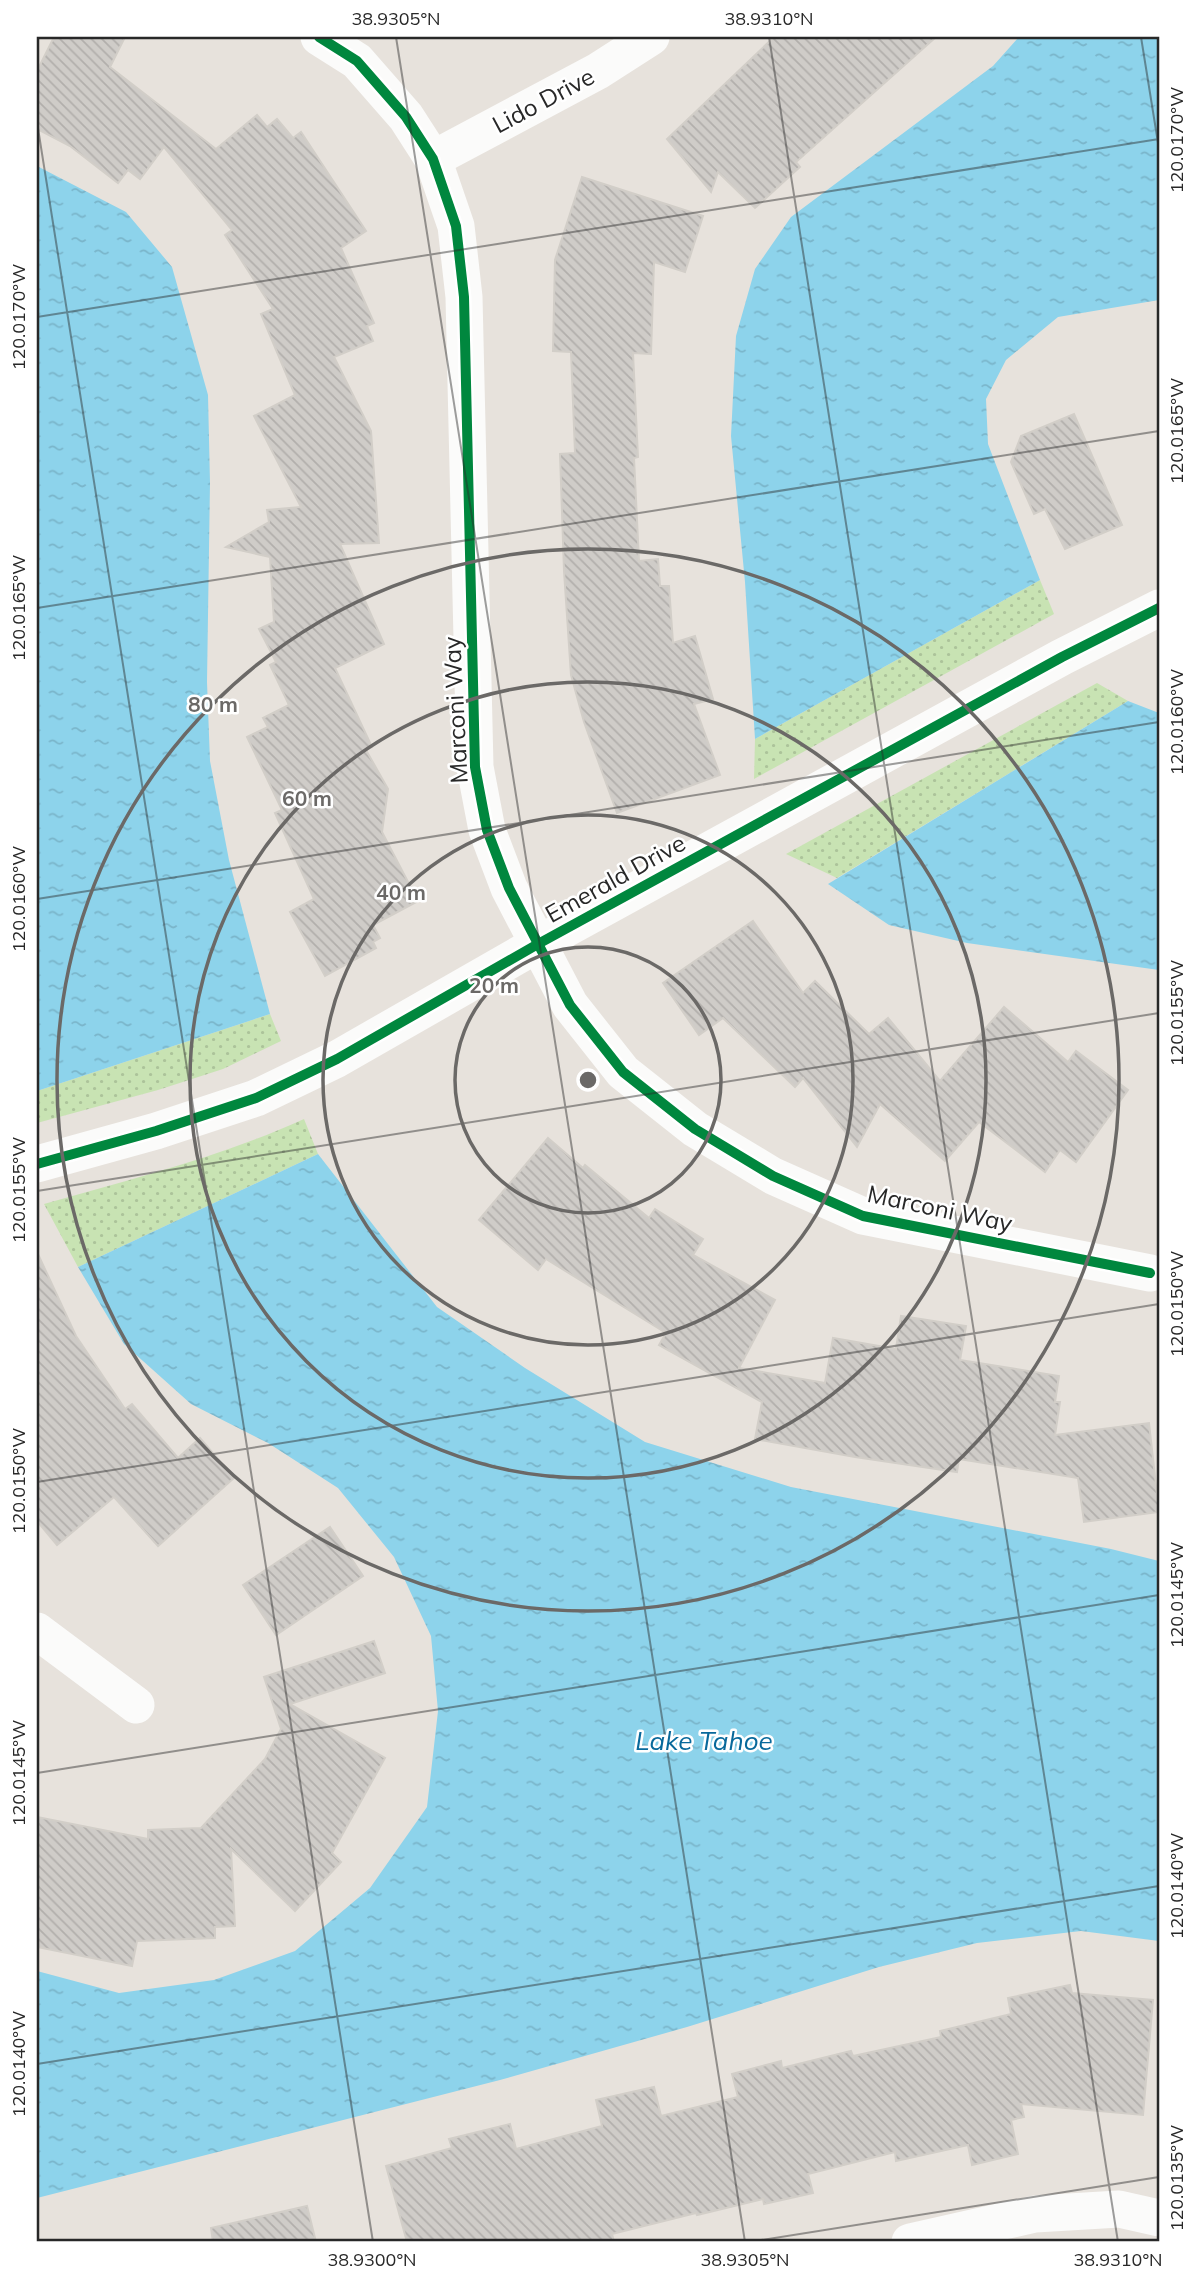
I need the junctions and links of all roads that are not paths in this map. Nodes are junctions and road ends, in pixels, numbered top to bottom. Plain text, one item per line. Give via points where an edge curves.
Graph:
1 (319, 37) edge
2 (650, 37) edge
3 (433, 159) junction
4 (1159, 608) edge
5 (538, 944) junction
6 (37, 1164) edge
7 (1150, 1273) dead end
8 (37, 1631) edge
9 (135, 1705) dead end
10 (1159, 2218) edge
11 (910, 2242) edge

1 - 3 street, Marconi Way via 357,61 407,117
2 - 3 street, Lido Drive via 597,71
3 - 5 street, Marconi Way via 456,226 464,297 475,767 487,830 509,888
4 - 5 street, Emerald Drive
5 - 6 street, Emerald Drive via 337,1059 256,1098
5 - 7 street, Marconi Way via 570,1005 623,1072 695,1129 773,1176 863,1216
8 - 9 street
10 - 11 street via 1119,2209 1035,2214

